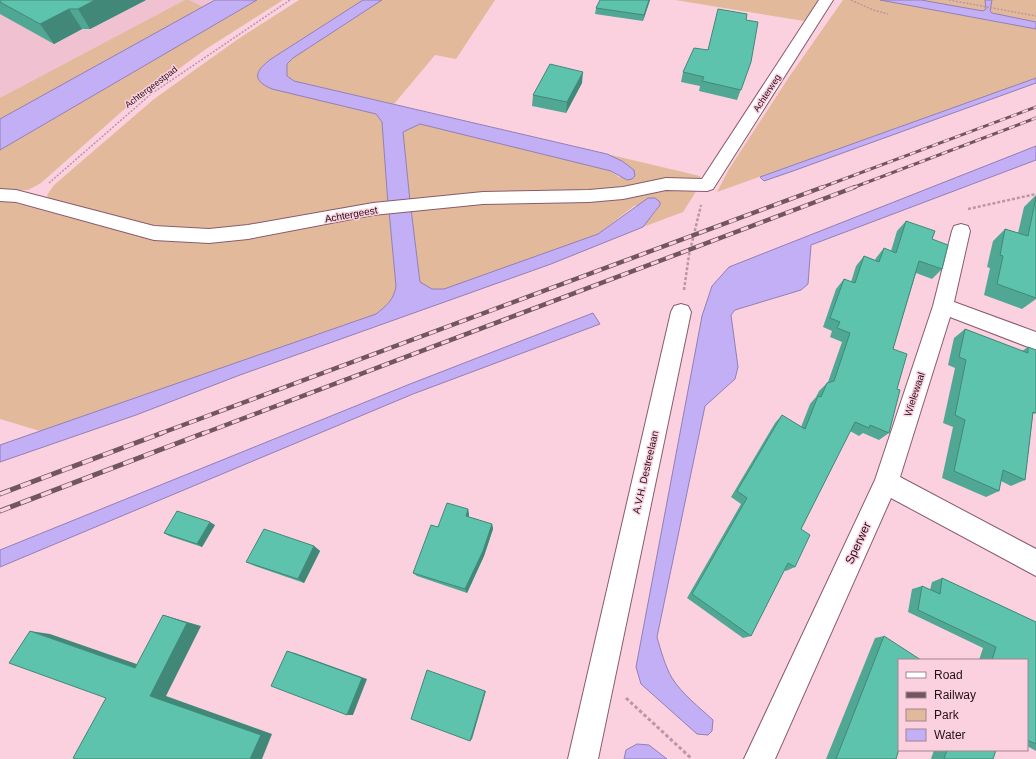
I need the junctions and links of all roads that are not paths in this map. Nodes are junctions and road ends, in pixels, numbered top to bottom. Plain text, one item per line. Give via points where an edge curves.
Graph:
1 (826, 0) edge
2 (707, 185) joint
3 (0, 195) edge
4 (961, 231) road end
5 (943, 306) junction
6 (681, 312) road end
7 (1036, 341) edge
8 (886, 482) junction
9 (1036, 562) edge
10 (583, 759) edge
11 (759, 759) edge

1 - 2 street, Achterweg
2 - 3 street, Achtergeest via 666,184 623,193 589,196 483,198 373,209 248,232 209,236 154,232 16,196
4 - 5 street, Wielewaal
5 - 7 street
5 - 8 street, Wielewaal
6 - 10 street, A.V.H. Destreelaan
8 - 9 street
8 - 11 street, Sperwer

